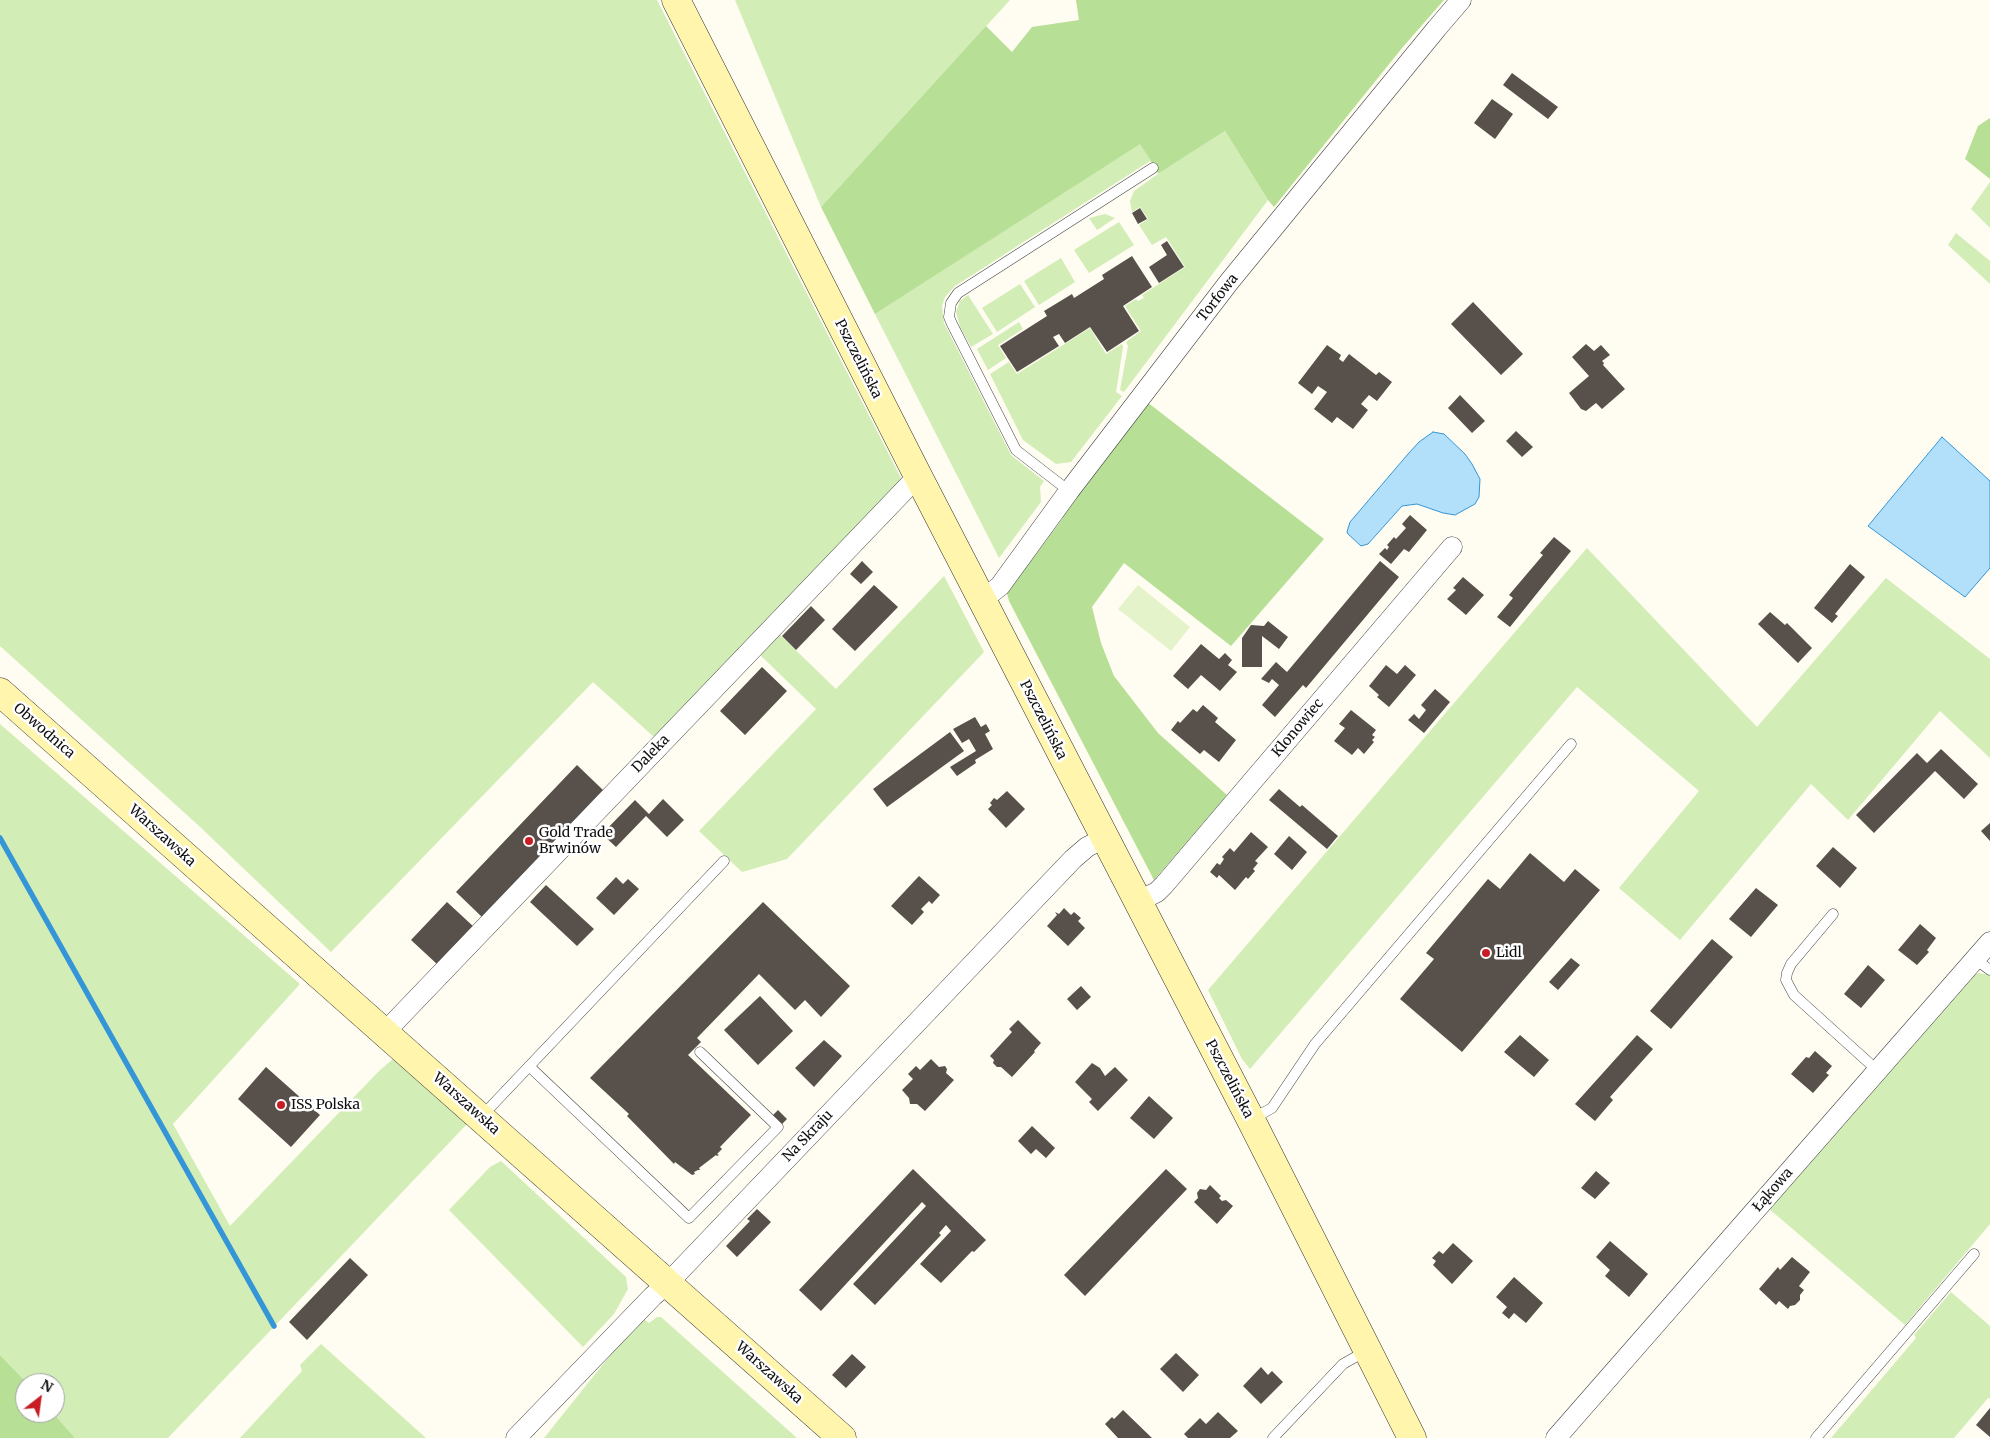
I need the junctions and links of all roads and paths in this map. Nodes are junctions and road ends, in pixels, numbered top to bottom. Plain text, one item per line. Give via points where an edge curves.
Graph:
1 (676, 0) edge
2 (1461, 0) edge
3 (1153, 168) dead end
4 (918, 476) junction
5 (1069, 491) junction
6 (1452, 546) dead end
7 (982, 600) junction
8 (0, 692) edge
9 (1571, 744) dead end
10 (89, 771) joint
11 (1104, 838) junction
12 (724, 861) dead end
13 (1137, 902) junction
14 (1833, 914) dead end
15 (1990, 942) edge
16 (1983, 964) edge
17 (385, 1032) junction
18 (700, 1052) dead end
19 (530, 1066) junction
20 (1878, 1071) junction
21 (481, 1118) junction
22 (1251, 1120) junction
23 (1974, 1254) dead end
24 (668, 1283) junction
25 (1366, 1350) junction
26 (516, 1438) edge
27 (842, 1438) edge
28 (1273, 1438) edge
29 (1412, 1438) edge
30 (1556, 1438) edge
31 (1816, 1438) edge

1 - 4 main road, Pszczelińska
2 - 5 street, Torfowa via 1229,282
3 - 5 lane via 958,293 950,303 952,324 1016,450
4 - 7 main road, Pszczelińska
4 - 17 street, Daleka
5 - 7 street, Torfowa via 1000,586
6 - 13 street, Klonowiec via 1160,890
7 - 11 main road, Pszczelińska
8 - 10 main road, Obwodnica
9 - 22 lane via 1315,1044 1272,1108
10 - 17 main road, Warszawska
11 - 13 main road, Pszczelińska
11 - 24 street, Na Skraju via 1073,859
12 - 19 lane
13 - 22 main road, Pszczelińska
14 - 20 lane via 1791,964 1786,980 1794,996
15 - 16 street, Łąkowa
16 - 20 street, Łąkowa
17 - 21 main road, Warszawska
18 - 19 lane via 778,1127 689,1218
19 - 21 lane
20 - 30 street, Łąkowa
21 - 24 main road, Warszawska
22 - 25 main road, Pszczelińska
23 - 31 lane
24 - 26 street, Na Skraju
24 - 27 main road, Warszawska
25 - 28 lane via 1343,1364
25 - 29 main road, Pszczelińska

